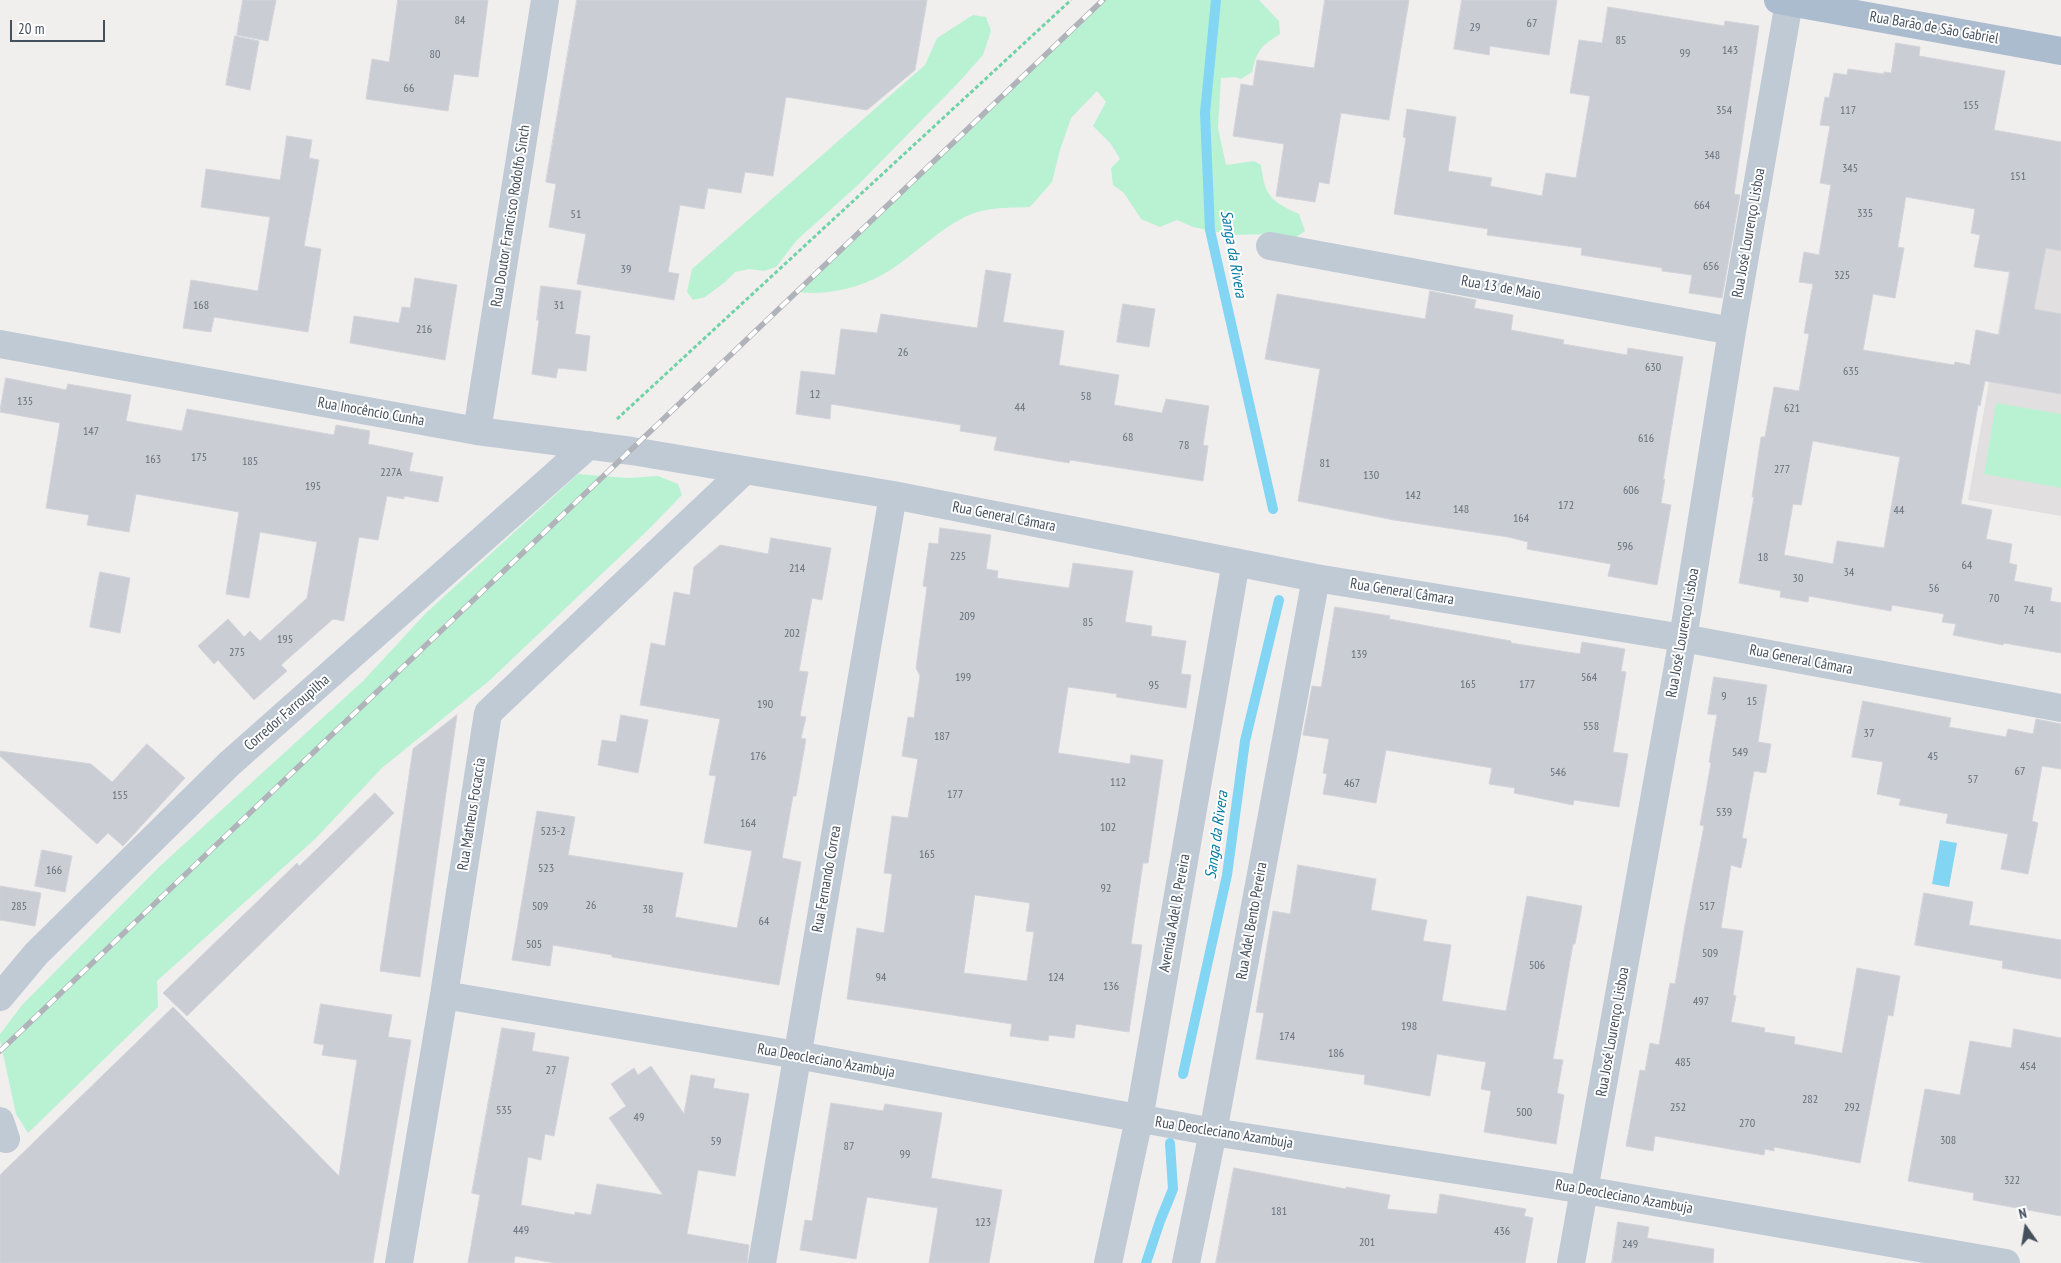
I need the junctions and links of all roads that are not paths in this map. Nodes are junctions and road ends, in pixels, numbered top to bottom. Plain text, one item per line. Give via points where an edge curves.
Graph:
1 (544, 0) edge
2 (1784, 1) edge
3 (2061, 51) edge
4 (1270, 246) dead end
5 (1732, 331) junction
6 (0, 344) edge
7 (477, 431) junction
8 (589, 445) junction
9 (744, 471) junction
10 (893, 495) junction
11 (1236, 562) junction
12 (1316, 578) junction
13 (1683, 638) junction
14 (2061, 708) edge
15 (444, 995) junction
16 (0, 997) edge
17 (797, 1055) junction
18 (1139, 1119) junction
19 (1213, 1132) junction
20 (1585, 1190) junction
21 (399, 1263) edge
22 (762, 1263) edge
23 (1108, 1263) edge
24 (1186, 1263) edge
25 (1571, 1263) edge
26 (2006, 1263) edge

1 - 7 street, Rua Doutor Francisco Rodolfo Sinch
2 - 3 main road, Rua Barão de São Gabriel
2 - 5 street, Rua José Lourenço Lisboa
4 - 5 street, Rua 13 de Maio
5 - 13 street, Rua José Lourenço Lisboa
6 - 7 street, Rua Inocêncio Cunha
7 - 8 street, Rua Inocêncio Cunha
8 - 9 street, Rua Inocêncio Cunha
8 - 16 street, Corredor Farroupilha via 229,764 36,954
9 - 10 street, Rua General Câmara
9 - 15 street, Rua Matheus Focaccia via 488,713
10 - 11 street, Rua General Câmara
10 - 17 street, Rua Fernando Correa
11 - 12 street, Rua General Câmara
11 - 18 street, Avenida Adel B. Pereira
12 - 13 street, Rua General Câmara
12 - 19 street, Rua Adel Bento Pereira
13 - 14 street, Rua General Câmara
13 - 20 street, Rua José Lourenço Lisboa
15 - 17 street, Rua Deocleciano Azambuja
15 - 21 street, Rua Matheus Focaccia
17 - 18 street, Rua Deocleciano Azambuja
17 - 22 street, Rua Fernando Correa
18 - 19 street, Rua Deocleciano Azambuja
18 - 23 street, Avenida Adel B. Pereira
19 - 20 street, Rua Deocleciano Azambuja
19 - 24 street, Rua Adel Bento Pereira
20 - 25 street, Rua José Lourenço Lisboa
20 - 26 street, Rua Deocleciano Azambuja

